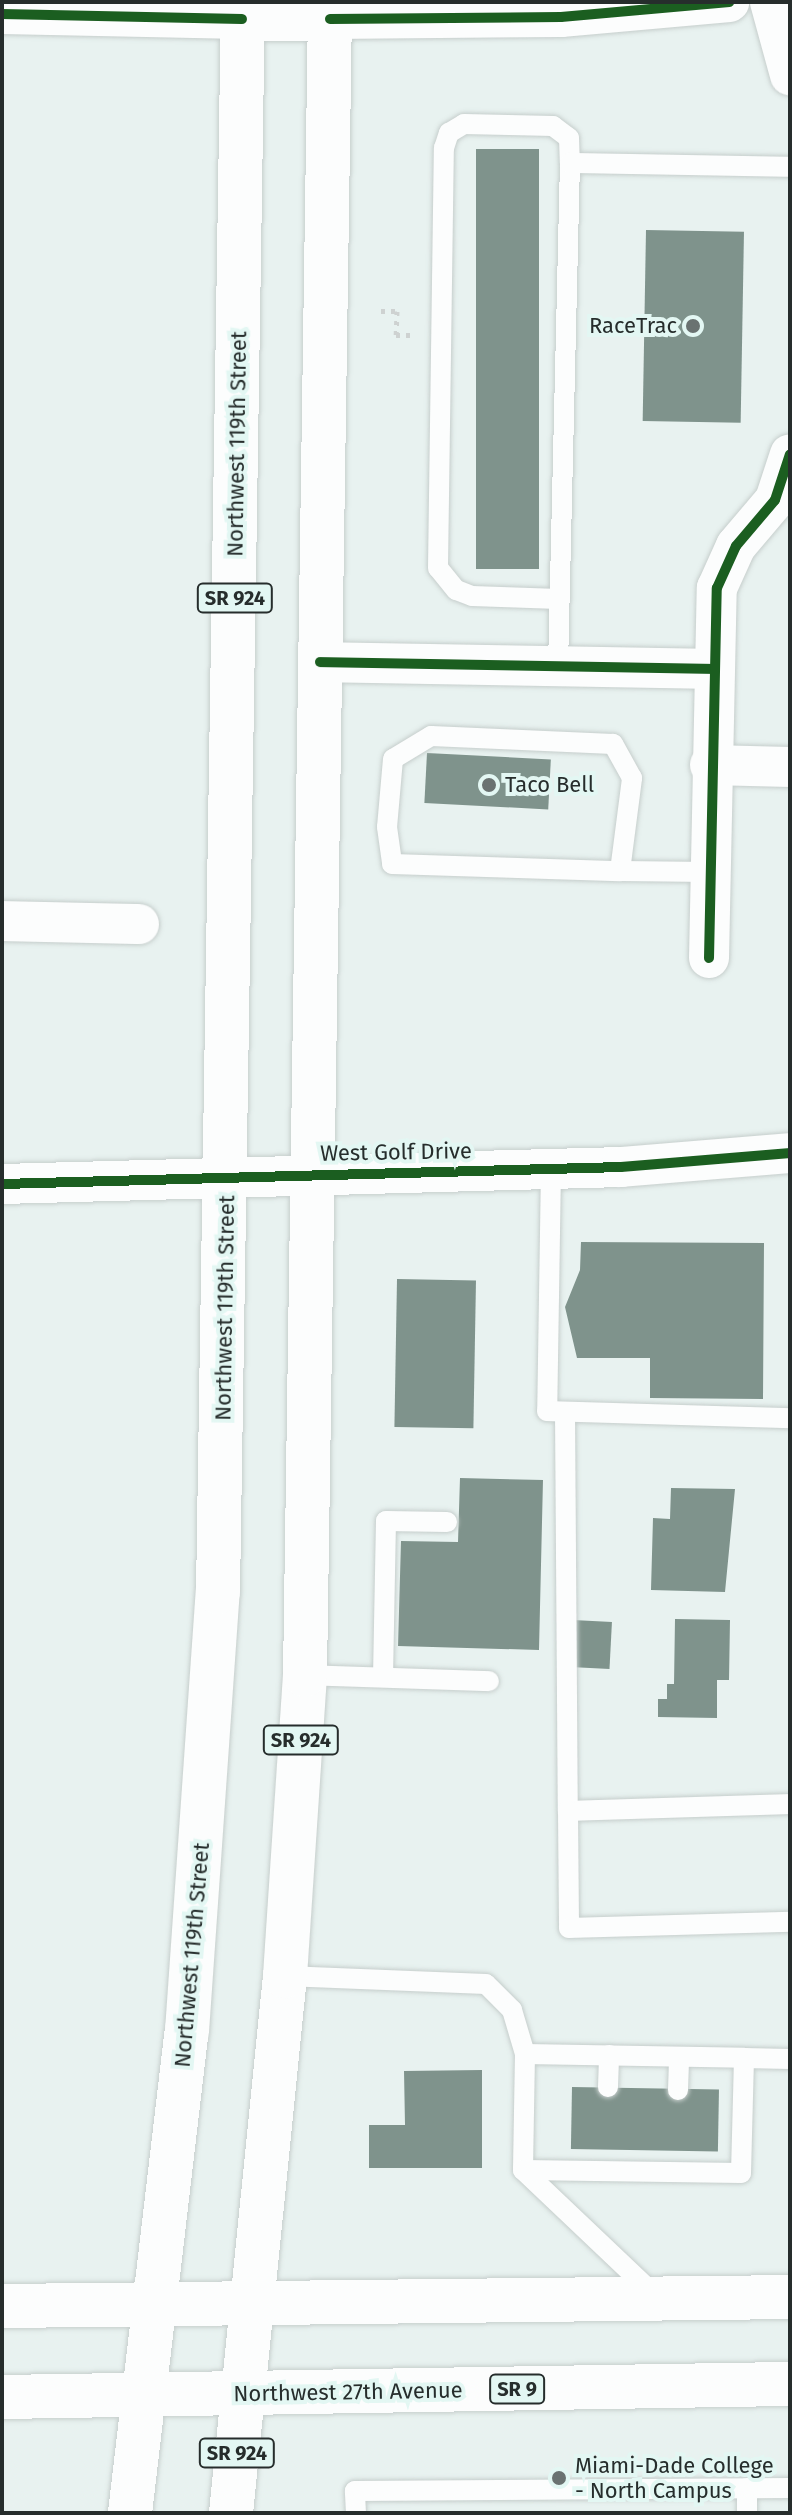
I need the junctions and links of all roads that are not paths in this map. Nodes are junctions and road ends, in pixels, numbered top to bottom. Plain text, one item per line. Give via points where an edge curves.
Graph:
1 (729, 2) edge
2 (770, 2) edge
3 (243, 10) edge
4 (330, 10) edge
5 (2, 14) edge
6 (790, 75) edge
7 (570, 163) junction
8 (790, 167) edge
9 (790, 454) edge
10 (559, 599) junction
11 (320, 662) junction
12 (558, 667) junction
13 (712, 669) junction
14 (710, 765) junction
15 (790, 767) edge
16 (620, 871) junction
17 (709, 872) junction
18 (2, 921) edge
19 (139, 924) dead end
20 (709, 958) dead end
21 (790, 1153) edge
22 (551, 1169) junction
23 (314, 1173) junction
24 (227, 1178) junction
25 (2, 1184) edge
26 (565, 1412) junction
27 (790, 1418) edge
28 (447, 1522) dead end
29 (305, 1675) junction
30 (383, 1677) junction
31 (489, 1681) dead end
32 (790, 1804) edge
33 (568, 1811) junction
34 (790, 1922) edge
35 (285, 1976) junction
36 (525, 2054) junction
37 (609, 2055) junction
38 (679, 2057) junction
39 (744, 2058) junction
40 (790, 2059) edge
41 (608, 2087) dead end
42 (678, 2090) dead end
43 (523, 2170) junction
44 (790, 2297) edge
45 (659, 2298) junction
46 (154, 2304) junction
47 (253, 2304) junction
48 (2, 2306) edge
49 (790, 2384) edge
50 (244, 2394) junction
51 (143, 2395) junction
52 (2, 2397) edge
53 (747, 2488) junction
54 (790, 2488) edge
55 (130, 2513) edge
56 (231, 2513) edge
57 (356, 2513) edge
58 (747, 2513) edge

1 - 4 street via 561,17
2 - 6 street
3 - 4 main road
3 - 5 street
3 - 24 main road, Northwest 119th Street / SR 924
4 - 11 main road, SR 924
7 - 8 lane
7 - 10 lane
7 - 10 lane via 569,138 553,126 464,124 444,148 438,568 456,590 472,596
9 - 13 street via 775,500 736,546 717,588
10 - 12 lane
11 - 12 street
11 - 23 main road, SR 924
12 - 13 street
13 - 14 street
14 - 15 street
14 - 17 street
16 - 16 lane via 392,864 389,772 411,742 449,735 586,738 613,744 630,768
16 - 17 lane
17 - 20 street
18 - 19 street
21 - 22 street, West Golf Drive
22 - 23 street, West Golf Drive
22 - 26 lane via 547,1411
23 - 24 street, West Golf Drive
23 - 29 main road, SR 924
24 - 25 street, West Golf Drive
24 - 46 main road, Northwest 119th Street / SR 924 via 204,1813
26 - 27 lane
26 - 33 lane
28 - 30 lane via 386,1521
29 - 30 lane
29 - 35 main road, SR 924
30 - 31 lane
32 - 33 lane
33 - 34 lane via 569,1928
35 - 36 lane via 486,1984 512,2010
35 - 47 main road, SR 924
36 - 37 lane
36 - 43 lane
37 - 38 lane
37 - 41 lane
38 - 39 lane
38 - 42 lane
39 - 40 lane
39 - 43 lane via 741,2173 676,2162 606,2161
43 - 45 lane
44 - 45 main road
45 - 47 main road
46 - 47 main road
46 - 48 main road
46 - 51 main road, Northwest 119th Street / SR 924
47 - 50 main road, SR 924
49 - 50 main road, Northwest 27th Avenue / SR 9
50 - 51 main road, Northwest 27th Avenue / SR 9
50 - 56 main road, SR 924
51 - 52 main road, Northwest 27th Avenue / SR 9
51 - 55 main road, Northwest 119th Street / SR 924
53 - 54 lane
53 - 57 lane via 355,2491
53 - 58 lane

